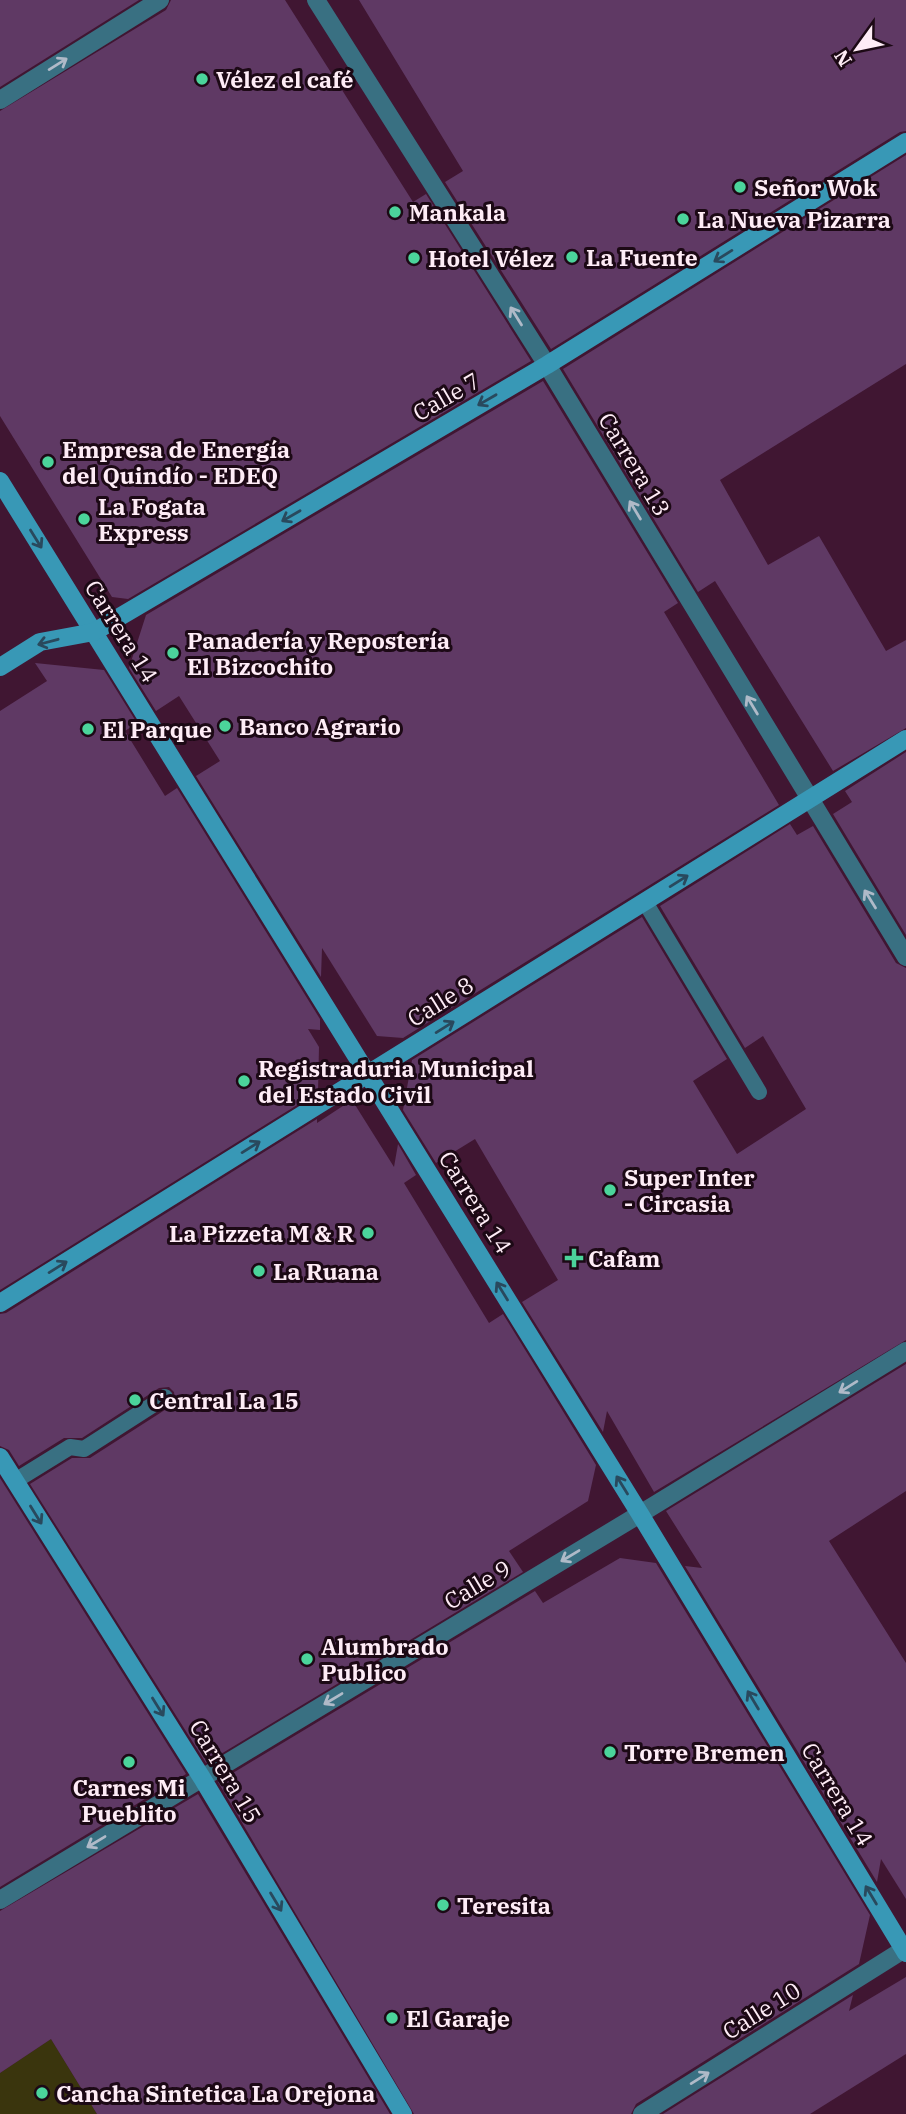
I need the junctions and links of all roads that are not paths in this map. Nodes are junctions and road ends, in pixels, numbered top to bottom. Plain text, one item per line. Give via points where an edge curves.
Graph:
1 (160, 0) edge
2 (316, 0) edge
3 (0, 100) edge
4 (906, 142) edge
5 (547, 365) junction
6 (0, 481) edge
7 (93, 632) junction
8 (0, 667) edge
9 (906, 739) edge
10 (808, 799) junction
11 (645, 902) junction
12 (906, 957) edge
13 (368, 1075) junction
14 (759, 1092) dead end
15 (0, 1303) edge
16 (906, 1351) edge
17 (165, 1397) dead end
18 (0, 1457) edge
19 (15, 1481) junction
20 (640, 1514) junction
21 (202, 1778) junction
22 (0, 1900) edge
23 (905, 1950) edge
24 (403, 2114) edge
25 (642, 2114) edge

3 -> 1 street
5 -> 2 street, Carrera 13
4 -> 5 main road, Calle 7
5 -> 7 main road, Calle 7
10 -> 5 street, Carrera 13
6 -> 7 main road, Carrera 14
7 -> 8 main road, Calle 7 via 40,642
7 - 13 main road, Carrera 14
9 - 10 main road, Calle 8
11 -> 10 main road, Calle 8
12 -> 10 street, Carrera 13
13 -> 11 main road, Calle 8
11 - 14 lane
15 -> 13 main road, Calle 8
20 -> 13 main road, Carrera 14
16 -> 20 street, Calle 9
17 - 19 lane via 84,1449 70,1447
18 - 19 main road, Carrera 15
19 -> 21 main road, Carrera 15
20 -> 21 street, Calle 9
23 -> 20 main road, Carrera 14
21 -> 22 street, Calle 9
21 -> 24 main road, Carrera 15
25 -> 23 street, Calle 10

